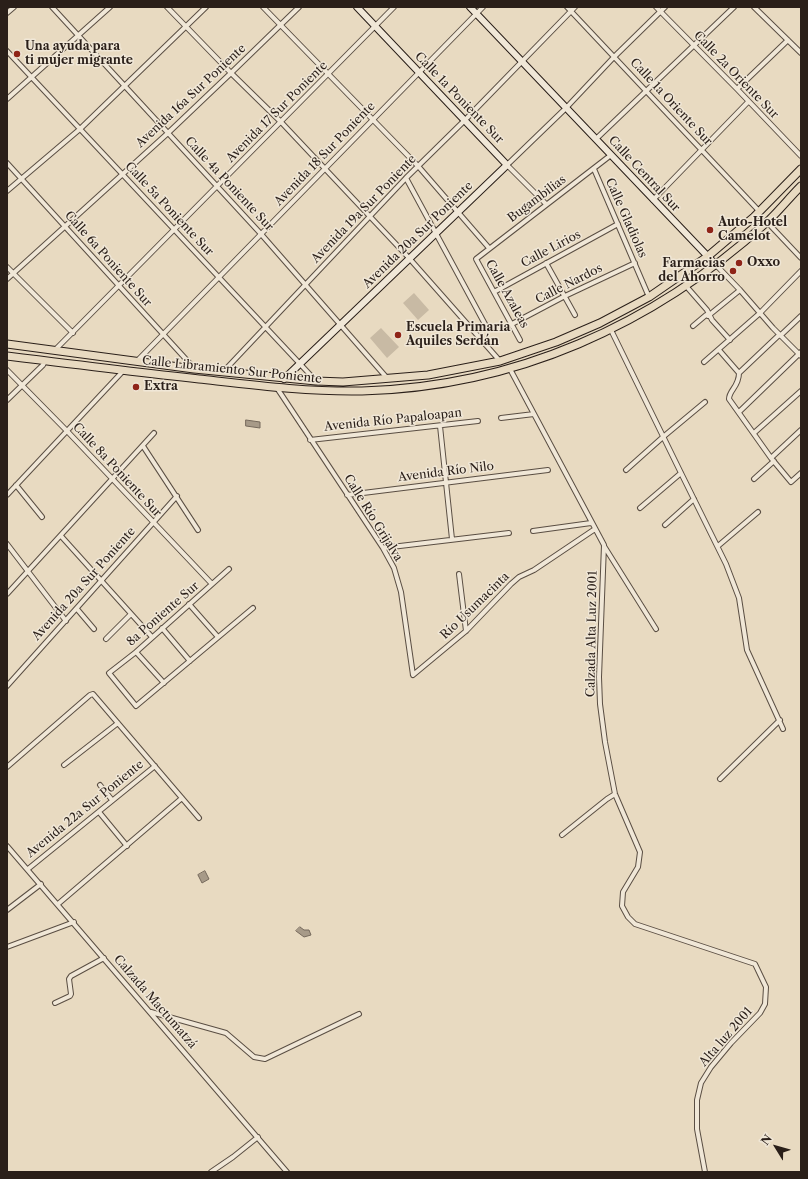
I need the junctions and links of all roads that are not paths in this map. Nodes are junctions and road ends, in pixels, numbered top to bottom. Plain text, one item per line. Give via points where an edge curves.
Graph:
1 (14, 7) edge
2 (52, 7) edge
3 (110, 7) edge
4 (167, 7) edge
5 (206, 7) edge
6 (263, 7) edge
7 (299, 7) edge
8 (357, 7) edge
9 (394, 7) edge
10 (470, 7) edge
11 (483, 7) edge
12 (567, 7) edge
13 (575, 7) edge
14 (656, 7) edge
15 (665, 7) edge
16 (734, 7) edge
17 (754, 7) edge
18 (571, 11) junction
19 (660, 11) junction
20 (7, 13) edge
21 (477, 14) junction
22 (186, 26) junction
23 (280, 26) junction
24 (375, 27) junction
25 (78, 35) junction
26 (788, 40) junction
27 (694, 46) junction
28 (7, 51) edge
29 (801, 53) edge
30 (614, 57) junction
31 (522, 62) junction
32 (231, 73) junction
33 (419, 73) junction
34 (328, 74) junction
35 (31, 77) junction
36 (125, 86) junction
37 (737, 89) junction
38 (646, 91) junction
39 (7, 99) edge
40 (748, 102) junction
41 (566, 108) junction
42 (373, 119) junction
43 (465, 120) junction
44 (281, 122) junction
45 (80, 129) junction
46 (168, 133) junction
47 (596, 139) junction
48 (702, 150) junction
49 (611, 155) junction
50 (801, 156) edge
51 (7, 164) edge
52 (507, 165) junction
53 (418, 166) junction
54 (325, 169) junction
55 (594, 169) junction
56 (801, 169) edge
57 (122, 174) junction
58 (406, 178) junction
59 (21, 179) junction
60 (217, 186) junction
61 (801, 186) edge
62 (7, 192) edge
63 (653, 200) junction
64 (546, 204) junction
65 (459, 212) junction
66 (760, 212) junction
67 (370, 217) junction
68 (767, 222) junction
69 (618, 224) junction
70 (64, 226) junction
71 (174, 230) junction
72 (437, 233) junction
73 (261, 234) junction
74 (489, 248) junction
75 (707, 257) junction
76 (409, 258) junction
77 (801, 258) edge
78 (476, 259) joint
79 (546, 263) junction
80 (635, 263) junction
81 (716, 265) junction
82 (7, 267) edge
83 (801, 271) edge
84 (13, 273) junction
85 (219, 277) junction
86 (7, 279) edge
87 (306, 284) junction
88 (119, 286) junction
89 (686, 286) junction
90 (740, 290) junction
91 (494, 292) junction
92 (565, 296) junction
93 (649, 297) junction
94 (760, 313) junction
95 (575, 315) dead end
96 (708, 316) junction
97 (801, 316) edge
98 (340, 324) junction
99 (512, 324) junction
100 (486, 326) dead end
101 (693, 326) dead end
102 (265, 327) junction
103 (611, 330) junction
104 (73, 332) junction
105 (163, 334) junction
106 (781, 335) junction
107 (520, 340) dead end
108 (730, 340) junction
109 (7, 344) edge
110 (55, 350) junction
111 (719, 350) junction
112 (800, 354) edge
113 (7, 356) edge
114 (45, 361) junction
115 (137, 361) junction
116 (500, 361) junction
117 (704, 362) dead end
118 (300, 364) junction
119 (194, 369) junction
120 (510, 369) junction
121 (7, 370) edge
122 (125, 370) junction
123 (222, 372) junction
124 (739, 373) junction
125 (387, 378) junction
126 (284, 379) junction
127 (316, 381) junction
128 (22, 385) junction
129 (277, 388) junction
130 (801, 391) edge
131 (7, 400) edge
132 (705, 402) dead end
133 (739, 412) junction
134 (534, 414) junction
135 (501, 418) dead end
136 (478, 421) dead end
137 (440, 426) junction
138 (801, 430) edge
139 (67, 431) junction
140 (754, 432) junction
141 (154, 433) dead end
142 (663, 437) junction
143 (310, 440) junction
144 (143, 446) junction
145 (773, 460) junction
146 (548, 470) dead end
147 (626, 470) dead end
148 (681, 473) junction
149 (801, 473) edge
150 (113, 479) junction
151 (754, 479) dead end
152 (446, 482) junction
153 (16, 485) junction
154 (7, 495) edge
155 (177, 496) junction
156 (347, 496) junction
157 (694, 499) junction
158 (640, 508) dead end
159 (758, 512) dead end
160 (42, 517) dead end
161 (154, 523) junction
162 (591, 523) junction
163 (665, 525) dead end
164 (595, 529) junction
165 (198, 530) dead end
166 (533, 531) dead end
167 (509, 533) dead end
168 (61, 536) junction
169 (452, 539) junction
170 (7, 544) edge
171 (604, 545) junction
172 (718, 546) junction
173 (383, 548) junction
174 (229, 569) dead end
175 (29, 572) junction
176 (459, 574) dead end
177 (101, 582) junction
178 (212, 584) junction
179 (7, 594) edge
180 (190, 604) junction
181 (252, 608) dead end
182 (77, 609) junction
183 (131, 614) junction
184 (66, 621) junction
185 (162, 628) junction
186 (94, 629) dead end
187 (656, 629) dead end
188 (466, 631) junction
189 (152, 637) junction
190 (218, 637) junction
191 (106, 639) dead end
192 (136, 652) junction
193 (190, 661) junction
194 (412, 675) joint
195 (164, 683) junction
196 (7, 686) edge
197 (780, 720) junction
198 (118, 723) junction
199 (783, 729) dead end
200 (64, 765) dead end
201 (155, 766) junction
202 (7, 767) edge
203 (720, 779) dead end
204 (100, 785) dead end
205 (615, 794) junction
206 (182, 798) junction
207 (112, 800) junction
208 (99, 812) junction
209 (199, 818) dead end
210 (562, 835) dead end
211 (7, 846) edge
212 (127, 846) junction
213 (28, 869) junction
214 (41, 884) junction
215 (58, 904) junction
216 (7, 910) edge
217 (74, 922) junction
218 (7, 947) edge
219 (104, 958) junction
220 (755, 964) joint
221 (55, 1003) dead end
222 (151, 1012) junction
223 (359, 1014) dead end
224 (258, 1138) junction
225 (211, 1172) edge
226 (287, 1172) edge
227 (705, 1172) edge

1 - 20 street
2 - 25 street, Calle 4a Poniente Sur
3 - 25 street
4 - 22 street
5 - 22 street
6 - 23 street
7 - 23 street, Avenida 16a Sur Poniente
8 - 24 street, Calle 1a Poniente Sur
9 - 24 street, Avenida 17 Sur Poniente
10 - 21 street, Calle Central Sur
11 - 21 street, Avenida 18 Sur Poniente
12 - 18 street, Calle 1a Oriente Sur
13 - 18 street, Avenida 19a Sur Poniente
14 - 19 street, Calle 2a Oriente Sur
15 - 19 street, Avenida 20a Sur Poniente
16 - 27 street
17 - 26 street
18 - 30 street, Calle 1a Oriente Sur
18 - 31 street, Avenida 19a Sur Poniente
19 - 27 street, Calle 2a Oriente Sur
19 - 30 street, Avenida 20a Sur Poniente
21 - 31 street, Calle Central Sur
21 - 33 street, Avenida 18 Sur Poniente
22 - 32 street
22 - 36 street
23 - 32 street, Avenida 16a Sur Poniente
23 - 34 street
24 - 33 street, Calle 1a Poniente Sur
24 - 34 street, Avenida 17 Sur Poniente
25 - 35 street
25 - 36 street, Calle 4a Poniente Sur
26 - 29 street
26 - 37 street
27 - 37 street, Calle 2a Oriente Sur
27 - 38 street
28 - 35 street, Calle 5a Poniente Sur
30 - 38 street, Calle 1a Oriente Sur
30 - 41 street, Avenida 20a Sur Poniente
31 - 41 street, Calle Central Sur
31 - 43 street, Avenida 19a Sur Poniente
32 - 44 street
32 - 46 street, Avenida 16a Sur Poniente
33 - 42 street, Avenida 18 Sur Poniente
33 - 43 street, Calle 1a Poniente Sur
34 - 42 street
34 - 44 street, Avenida 17 Sur Poniente
35 - 39 street
35 - 45 street, Calle 5a Poniente Sur
36 - 45 street
36 - 46 street, Calle 4a Poniente Sur
37 - 40 street, Calle 2a Oriente Sur
38 - 47 street
38 - 48 street, Calle 1a Oriente Sur
40 - 48 street
40 - 50 street, Calle 2a Oriente Sur
41 - 47 street, Calle Central Sur
41 - 52 street, Avenida 20a Sur Poniente
42 - 53 street
42 - 54 street, Avenida 18 Sur Poniente
43 - 52 street, Calle 1a Poniente Sur
43 - 53 street, Avenida 19a Sur Poniente
44 - 54 street
44 - 60 street, Avenida 17 Sur Poniente
45 - 57 street, Calle 5a Poniente Sur
45 - 59 street
46 - 57 street, Avenida 16a Sur Poniente
46 - 60 street, Calle 4a Poniente Sur
47 - 49 street, Calle Central Sur
48 - 63 street
48 - 66 street, Calle 1a Oriente Sur
49 - 55 street, Bugambilias
49 - 63 street, Calle Central Sur
51 - 59 street, Calle 6a Poniente Sur
52 - 64 street, Calle 1a Poniente Sur
52 - 65 street, Avenida 20a Sur Poniente
53 - 58 street, Avenida 19a Sur Poniente
53 - 65 street
54 - 67 street
54 - 73 street, Avenida 18 Sur Poniente
55 - 64 street, Bugambilias
55 - 69 street, Calle Gladiolas
56 - 66 main road, Calle Libramiento Sur Poniente
57 - 70 street, Avenida 16a Sur Poniente
57 - 71 street, Calle 5a Poniente Sur
58 - 67 street, Avenida 19a Sur Poniente
58 - 72 street
59 - 62 street
59 - 70 street, Calle 6a Poniente Sur
60 - 71 street, Avenida 17 Sur Poniente
60 - 73 street, Calle 4a Poniente Sur
61 - 68 main road, Calle Libramiento Sur Poniente
63 - 75 street, Calle Central Sur
64 - 74 street, Bugambilias
65 - 72 street, Avenida 20a Sur Poniente
65 - 74 street
66 - 75 main road, Calle Libramiento Sur Poniente
67 - 76 street
67 - 87 street, Avenida 19a Sur Poniente
68 - 77 street
68 - 81 main road, Calle Libramiento Sur Poniente
69 - 79 street, Calle Lirios
69 - 80 street, Calle Gladiolas
70 - 84 street, Avenida 16a Sur Poniente
70 - 88 street, Calle 6a Poniente Sur
71 - 85 street, Calle 5a Poniente Sur
71 - 88 street, Avenida 17 Sur Poniente
72 - 76 street, Avenida 20a Sur Poniente
72 - 100 street
73 - 85 street, Avenida 18 Sur Poniente
73 - 87 street, Calle 4a Poniente Sur
74 - 78 street, Bugambilias
75 - 81 street, Calle Central Sur
75 - 93 main road, Calle Libramiento Sur Poniente
76 - 98 street, Avenida 20a Sur Poniente
76 - 116 street
78 - 91 street, Calle Azaleas
79 - 91 street, Calle Lirios
79 - 92 street
80 - 92 street, Calle Nardos
80 - 93 street, Calle Gladiolas
81 - 89 main road, Calle Libramiento Sur Poniente
81 - 90 street, Calle Central Sur
82 - 84 street
83 - 94 street
84 - 86 street, Avenida 16a Sur Poniente
84 - 104 street
85 - 102 street, Calle 5a Poniente Sur
85 - 105 street, Avenida 18 Sur Poniente
87 - 98 street, Calle 4a Poniente Sur
87 - 102 street, Avenida 19a Sur Poniente
88 - 104 street, Avenida 17 Sur Poniente
88 - 105 street, Calle 6a Poniente Sur
89 - 96 street via 707,310
89 - 103 main road, Calle Libramiento Sur Poniente
90 - 94 street, Calle Central Sur
90 - 96 street
91 - 99 street, Calle Azaleas
92 - 95 street
92 - 99 street, Calle Nardos
93 - 116 main road, Calle Libramiento Sur Poniente via 600,323 556,342
94 - 106 street, Calle Central Sur
94 - 108 street
96 - 101 street
96 - 108 street
97 - 106 street
98 - 118 street, Avenida 20a Sur Poniente
98 - 125 street, Calle 4a Poniente Sur
99 - 107 street, Calle Azaleas
102 - 118 street, Calle 5a Poniente Sur
102 - 123 street, Avenida 19a Sur Poniente
103 - 120 main road, Calle Libramiento Sur Poniente via 565,350
103 - 142 street
104 - 110 street, Avenida 17 Sur Poniente
105 - 115 street, Avenida 18 Sur Poniente
105 - 119 street, Calle 6a Poniente Sur
106 - 112 street, Calle Central Sur
106 - 124 street
108 - 111 street
109 - 110 main road, Calle Libramiento Sur Poniente
110 - 115 main road, Calle Libramiento Sur Poniente
111 - 117 street
111 - 124 street
112 - 133 street
113 - 114 main road, Calle Libramiento Sur Poniente
114 - 122 main road, Calle Libramiento Sur Poniente
114 - 128 street
115 - 119 main road, Calle Libramiento Sur Poniente
116 - 125 main road, Calle Libramiento Sur Poniente via 428,375
118 - 126 street, Avenida 20a Sur Poniente
118 - 127 street, Calle 5a Poniente Sur
119 - 123 main road, Calle Libramiento Sur Poniente
120 - 129 main road, Calle Libramiento Sur Poniente via 433,385 387,389 335,391
120 - 134 street
121 - 128 street, Calle 8a Poniente Sur
122 - 129 main road, Calle Libramiento Sur Poniente
122 - 139 street
123 - 126 main road, Calle Libramiento Sur Poniente
124 - 133 street via 737,384 729,395 729,399
125 - 127 main road, Calle Libramiento Sur Poniente via 343,382
126 - 127 main road, Calle Libramiento Sur Poniente
128 - 131 street
128 - 139 street, Calle 8a Poniente Sur
129 - 143 street, Calle Río Grijalva
130 - 140 street
132 - 142 street
133 - 140 street
134 - 135 street
134 - 162 street
136 - 137 street, Avenida Río Papaloapan
137 - 143 street, Avenida Río Papaloapan
137 - 152 street
138 - 145 street
139 - 150 street, Calle 8a Poniente Sur
139 - 153 street
140 - 145 street
141 - 144 street
142 - 147 street
142 - 148 street
143 - 156 street, Calle Río Grijalva
144 - 150 street
144 - 155 street
145 - 149 street via 791,482
145 - 151 street
146 - 152 street, Avenida Río Nilo
148 - 157 street
148 - 158 street
150 - 161 street, Calle 8a Poniente Sur
150 - 168 street
152 - 156 street, Avenida Río Nilo
152 - 169 street
153 - 154 street
153 - 160 street
155 - 161 street, Avenida 20a Sur Poniente
155 - 165 street
156 - 173 street, Calle Río Grijalva
157 - 163 street
157 - 172 street
159 - 172 street
161 - 177 street, Avenida 20a Sur Poniente
161 - 178 street, Calle 8a Poniente Sur
162 - 164 street
162 - 166 street
164 - 171 street
164 - 188 street, Río Usumacinta via 515,580
167 - 169 street
168 - 175 street
168 - 177 street
169 - 173 street
170 - 175 street
171 - 187 street
171 - 205 street, Calzada Alta Luz 2001 via 600,704
172 - 197 street via 739,598 747,650
173 - 194 street, Calle Río Grijalva via 394,568 401,592
174 - 178 street, 8a Poniente Sur
175 - 179 street
175 - 184 street
176 - 188 street
177 - 182 street, Avenida 20a Sur Poniente
177 - 183 street
178 - 180 street, 8a Poniente Sur
180 - 185 street, 8a Poniente Sur
180 - 190 street
181 - 190 street
182 - 184 street, Avenida 20a Sur Poniente
182 - 186 street
183 - 189 street
183 - 191 street
184 - 196 street, Avenida 20a Sur Poniente
185 - 189 street, 8a Poniente Sur
185 - 193 street
188 - 194 street, Río Usumacinta
189 - 192 street, 8a Poniente Sur
190 - 193 street
192 - 195 street
192 - 195 street, 8a Poniente Sur via 109,673 136,706
193 - 195 street
197 - 199 street
197 - 203 street
198 - 200 street
198 - 201 street
198 - 202 street via 95,696 90,695
201 - 206 street
201 - 207 street, Avenida 22a Sur Poniente
204 - 207 street
205 - 210 street
205 - 220 street, Calzada Alta Luz 2001 via 640,852 638,866 623,892 622,906 628,917 635,924
206 - 209 street
206 - 212 street
207 - 208 street, Avenida 22a Sur Poniente
208 - 212 street
208 - 213 street, Avenida 22a Sur Poniente
211 - 213 street, Calzada Mactumatzá
212 - 215 street
213 - 214 street, Calzada Mactumatzá
214 - 215 street, Calzada Mactumatzá
214 - 216 street
215 - 217 street, Calzada Mactumatzá
217 - 218 street
217 - 219 street, Calzada Mactumatzá
219 - 221 street via 71,976 70,996
219 - 222 street, Calzada Mactumatzá
220 - 227 street, Alta luz 2001 via 766,987 765,1004 760,1013 710,1067 701,1083 697,1100 697,1129
222 - 223 street via 226,1033 254,1057 265,1059
222 - 224 street, Calzada Mactumatzá
224 - 225 street
224 - 226 street, Calzada Mactumatzá

